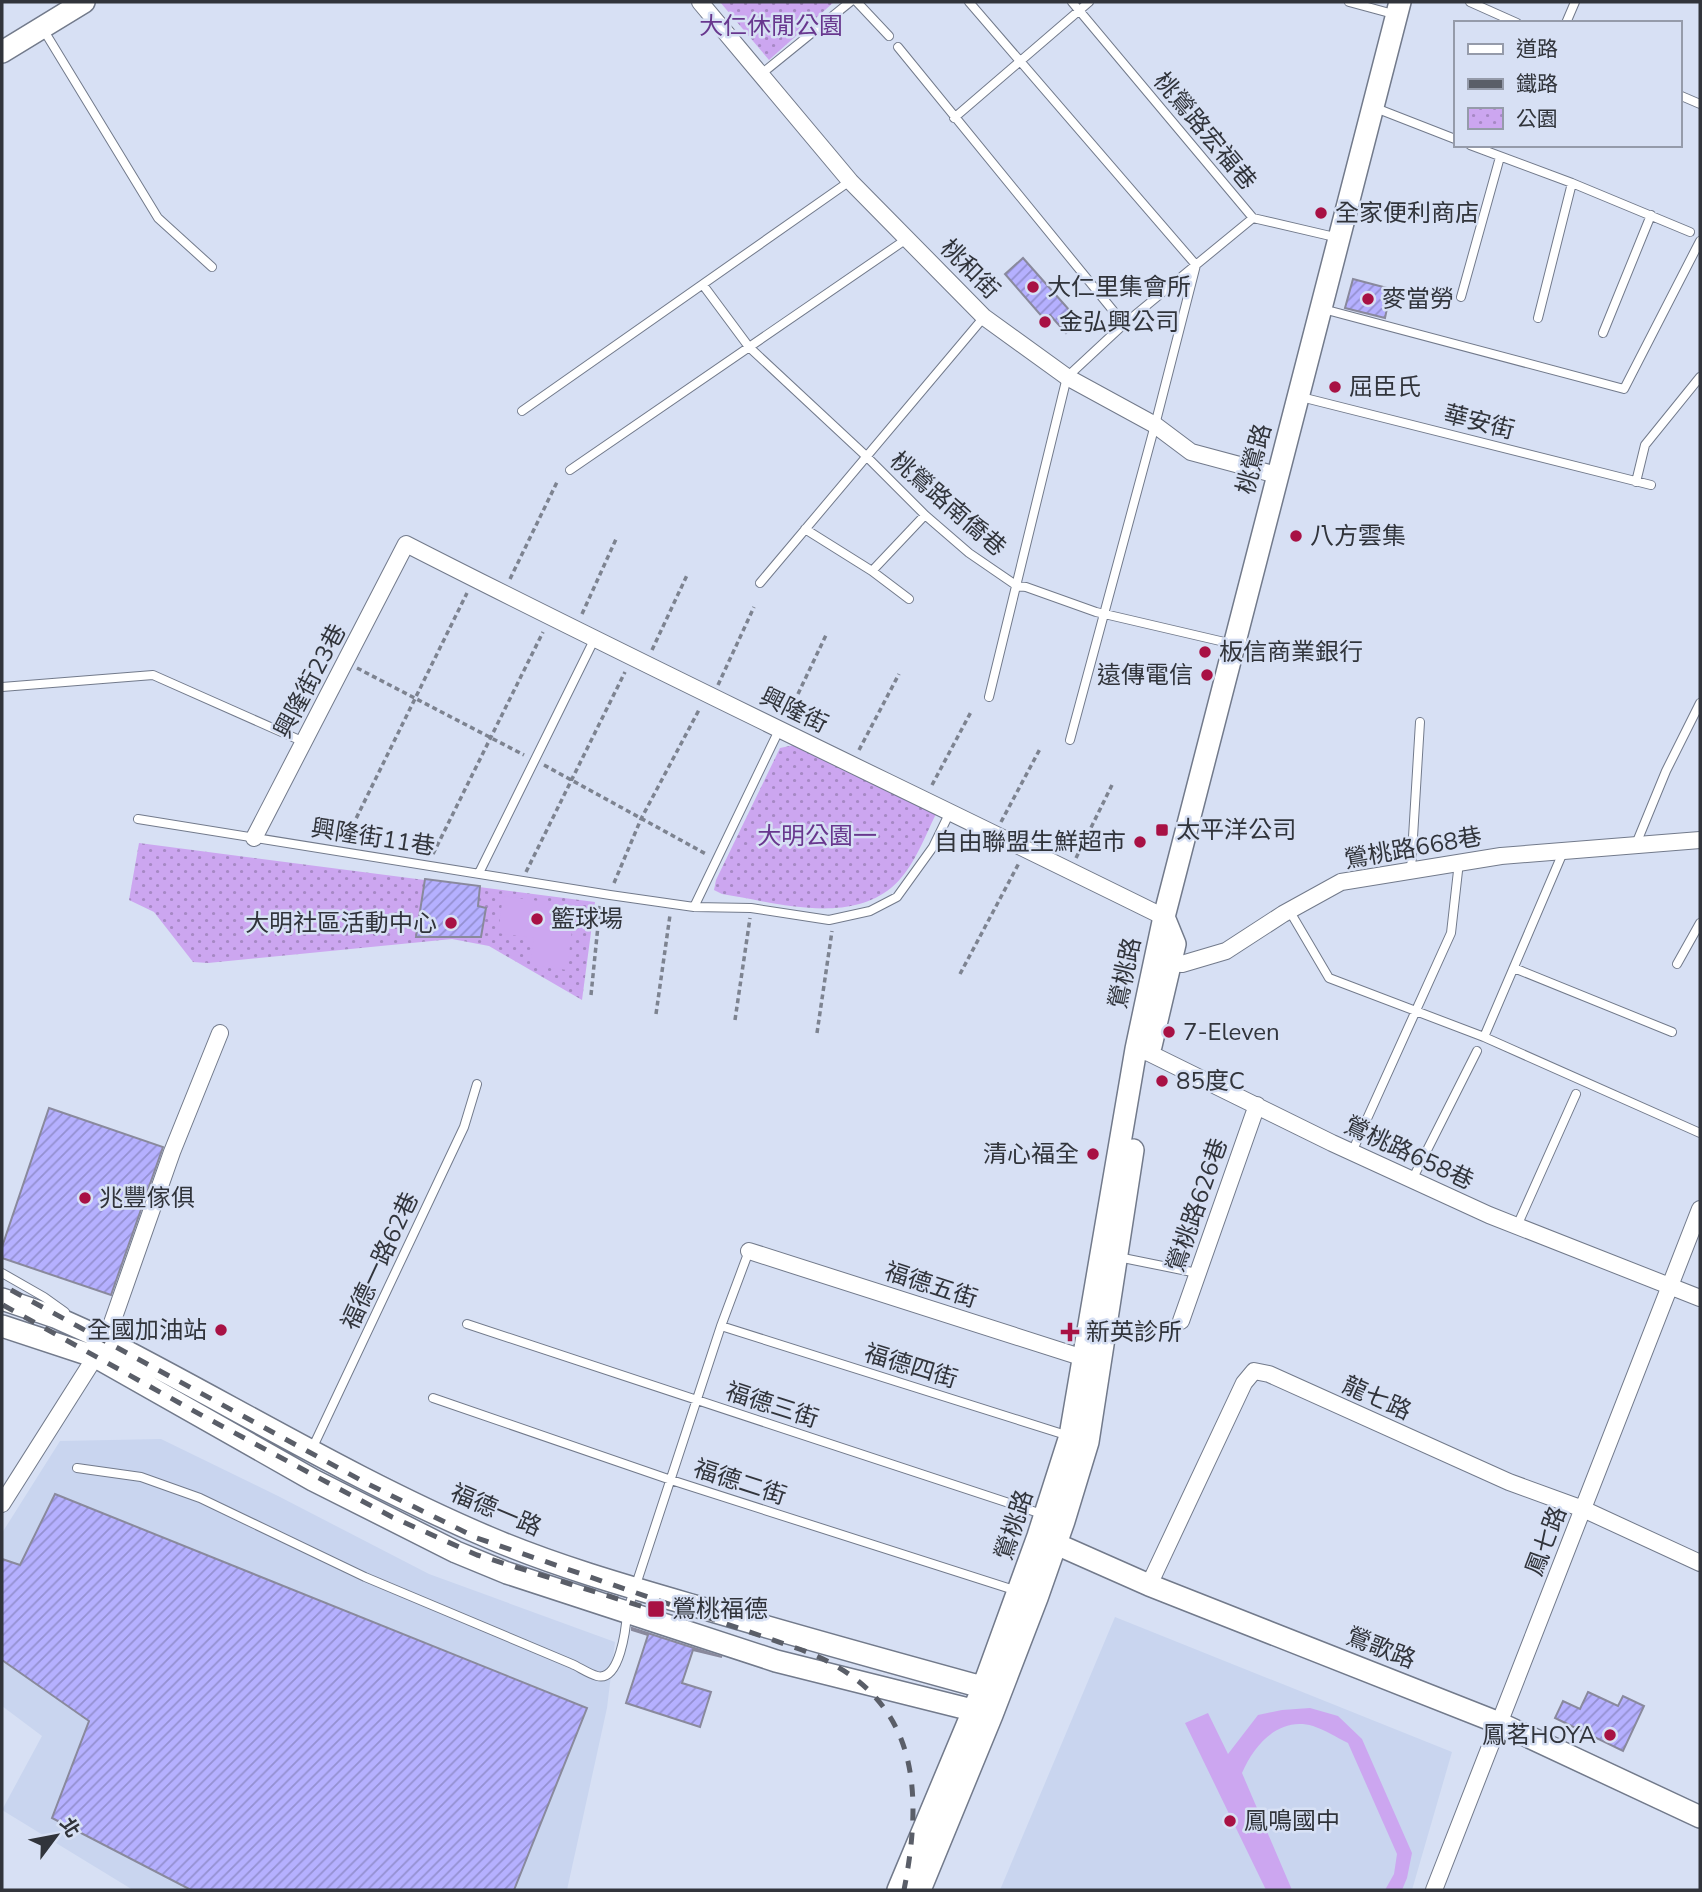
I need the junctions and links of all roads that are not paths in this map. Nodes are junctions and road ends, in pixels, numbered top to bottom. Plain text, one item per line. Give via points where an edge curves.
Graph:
1 (84, 2) edge
2 (700, 2) edge
3 (850, 2) edge
4 (857, 2) edge
5 (970, 2) edge
6 (1072, 2) edge
7 (1089, 2) edge
8 (1349, 2) edge
9 (1470, 2) edge
10 (1575, 2) edge
11 (1398, 8) edge
12 (1079, 10) junction
13 (1513, 21) edge
14 (1567, 21) edge
15 (43, 29) junction
16 (889, 36) dead end
17 (898, 47) dead end
18 (2, 52) edge
19 (1020, 62) junction
20 (760, 75) junction
21 (1681, 96) edge
22 (1700, 104) edge
23 (1373, 107) junction
24 (954, 118) junction
25 (1454, 139) edge
26 (1475, 147) edge
27 (1500, 157) junction
28 (850, 181) junction
29 (1572, 183) junction
30 (1651, 215) junction
31 (1253, 218) junction
32 (1690, 232) dead end
33 (908, 238) junction
34 (1339, 238) junction
35 (1700, 241) edge
36 (1196, 265) junction
37 (212, 267) dead end
38 (703, 285) junction
39 (1461, 297) dead end
40 (1321, 308) junction
41 (985, 317) junction
42 (1538, 318) dead end
43 (1124, 324) junction
44 (1603, 332) dead end
45 (749, 346) junction
46 (1067, 377) junction
47 (1700, 377) edge
48 (1298, 396) junction
49 (522, 411) dead end
50 (1156, 425) junction
51 (866, 456) junction
52 (570, 470) dead end
53 (1277, 475) junction
54 (1636, 482) junction
55 (1651, 485) dead end
56 (925, 515) junction
57 (805, 529) junction
58 (405, 544) joint
59 (872, 571) junction
60 (760, 583) dead end
61 (1017, 586) junction
62 (909, 599) dead end
63 (1106, 614) junction
64 (594, 640) junction
65 (1233, 644) junction
66 (2, 687) edge
67 (989, 697) dead end
68 (1700, 703) edge
69 (1420, 722) dead end
70 (781, 728) junction
71 (1070, 740) dead end
72 (304, 742) junction
73 (950, 811) junction
74 (138, 819) dead end
75 (254, 838) junction
76 (1700, 840) edge
77 (1636, 844) junction
78 (1564, 850) junction
79 (1460, 862) junction
80 (1411, 870) junction
81 (479, 873) junction
82 (694, 906) junction
83 (1289, 910) junction
84 (1164, 917) junction
85 (1700, 923) edge
86 (1162, 963) junction
87 (1676, 964) dead end
88 (1514, 968) junction
89 (1416, 1011) junction
90 (1672, 1032) dead end
91 (220, 1033) dead end
92 (1484, 1037) junction
93 (1142, 1051) junction
94 (1477, 1051) dead end
95 (477, 1084) dead end
96 (1576, 1094) dead end
97 (1257, 1105) junction
98 (1700, 1133) edge
99 (1352, 1152) junction
100 (1412, 1180) junction
101 (1700, 1209) edge
102 (1517, 1226) junction
103 (749, 1251) joint
104 (1116, 1257) junction
105 (2, 1273) edge
106 (1197, 1273) junction
107 (1669, 1285) junction
108 (1700, 1298) edge
109 (2, 1299) edge
110 (1181, 1321) dead end
111 (467, 1324) dead end
112 (2, 1326) edge
113 (721, 1326) junction
114 (99, 1344) junction
115 (1091, 1360) junction
116 (433, 1398) dead end
117 (697, 1401) junction
118 (1079, 1439) junction
119 (311, 1452) junction
120 (77, 1468) dead end
121 (671, 1480) junction
122 (2, 1504) edge
123 (1583, 1509) junction
124 (1055, 1518) junction
125 (1047, 1540) junction
126 (1700, 1563) edge
127 (1149, 1585) junction
128 (635, 1588) junction
129 (1028, 1595) junction
130 (627, 1612) junction
131 (992, 1690) junction
132 (983, 1712) junction
133 (1499, 1723) junction
134 (1700, 1817) edge
135 (898, 1890) edge
136 (920, 1890) edge
137 (1434, 1890) edge

1 - 15 main road
2 - 20 street, 桃和街
3 - 20 lane
4 - 16 lane
5 - 19 lane
6 - 12 lane, 桃鶯路宏福巷
7 - 12 lane
8 - 11 lane
9 - 13 lane
10 - 14 lane
11 - 23 main road, 桃鶯路
12 - 19 lane
12 - 31 lane, 桃鶯路宏福巷
15 - 18 main road
15 - 37 lane via 158,218
17 - 24 lane
19 - 24 lane
19 - 36 lane
20 - 28 street, 桃和街
21 - 22 lane
23 - 25 lane
23 - 34 main road, 桃鶯路
24 - 43 lane
26 - 27 lane
27 - 29 lane
27 - 39 lane
28 - 33 street, 桃和街
28 - 38 lane
29 - 30 lane
29 - 42 lane
30 - 32 lane
30 - 44 lane
31 - 34 lane, 桃鶯路宏福巷
31 - 36 lane
33 - 41 street, 桃和街
33 - 45 lane
34 - 40 main road, 桃鶯路
35 - 40 lane via 1624,389
36 - 43 lane
36 - 50 lane
38 - 45 lane, 桃鶯路南僑巷
38 - 49 lane
40 - 48 main road, 桃鶯路
41 - 46 street, 桃和街
41 - 51 lane
43 - 46 lane
45 - 51 lane, 桃鶯路南僑巷
45 - 52 lane
46 - 50 street, 桃和街
46 - 61 lane
47 - 54 lane via 1644,445
48 - 53 main road, 桃鶯路
48 - 54 lane, 華安街
50 - 53 street, 桃和街 via 1191,452
50 - 63 lane
51 - 56 lane, 桃鶯路南僑巷
51 - 57 lane
53 - 65 main road, 桃鶯路
54 - 55 lane, 華安街
56 - 59 lane
56 - 61 lane, 桃鶯路南僑巷
57 - 59 lane
57 - 60 lane
58 - 64 street, 興隆街
58 - 72 street, 興隆街23巷
59 - 62 lane
61 - 63 lane, 桃鶯路南僑巷
61 - 67 lane
63 - 65 lane, 桃鶯路南僑巷
63 - 71 lane
64 - 70 street, 興隆街
64 - 81 lane
65 - 84 main road, 桃鶯路
66 - 72 lane via 153,675
68 - 77 lane
69 - 80 lane
70 - 73 street, 興隆街
70 - 82 lane
72 - 75 street, 興隆街23巷
73 - 82 lane, 興隆街11巷 via 933,847 897,897 870,911 829,920 751,908
73 - 84 street, 興隆街
74 - 75 lane, 興隆街11巷
75 - 81 lane, 興隆街11巷
76 - 77 street, 鶯桃路668巷
77 - 78 street, 鶯桃路668巷
78 - 79 street, 鶯桃路668巷
78 - 88 lane
79 - 80 street, 鶯桃路668巷
79 - 89 lane via 1451,933
80 - 83 street, 鶯桃路668巷 via 1341,882
81 - 82 lane, 興隆街11巷
83 - 86 street, 鶯桃路668巷 via 1226,951 1182,964
83 - 89 lane via 1329,978
84 - 86 main road, 鶯桃路 via 1175,944
85 - 87 lane
86 - 93 main road, 鶯桃路
88 - 90 lane
88 - 92 lane
89 - 92 lane
89 - 99 lane
91 - 114 street
92 - 98 lane
93 - 97 street, 鶯桃路658巷
93 - 104 main road, 鶯桃路
93 - 115 main road, 鶯桃路
94 - 100 lane
95 - 119 lane, 福德一路62巷 via 464,1127
96 - 102 lane
97 - 99 street, 鶯桃路658巷
97 - 106 street, 鶯桃路626巷
99 - 100 street, 鶯桃路658巷
100 - 102 street, 鶯桃路658巷
101 - 107 street, 鳳七路
102 - 107 street, 鶯桃路658巷
103 - 113 lane
103 - 115 street, 福德五街
104 - 106 lane
104 - 115 main road, 鶯桃路
105 - 114 lane via 44,1297
106 - 110 street, 鶯桃路626巷
107 - 108 street, 鶯桃路658巷
107 - 123 street, 鳳七路
109 - 114 main road, 福德一路 via 55,1317
111 - 117 lane, 福德三街
112 - 114 main road, 福德一路
113 - 117 lane
113 - 118 lane, 福德四街
114 - 119 main road, 福德一路 via 186,1381
114 - 122 street
114 - 130 main road, 福德一路 via 313,1480 456,1552
115 - 118 main road, 鶯桃路
116 - 121 lane, 福德二街
117 - 121 lane
117 - 124 lane, 福德三街
118 - 124 main road, 鶯桃路
119 - 128 main road, 福德一路 via 489,1537
120 - 130 lane via 141,1477 200,1498 365,1577 598,1677 612,1672
121 - 128 lane
121 - 129 lane, 福德二街
123 - 126 street, 龍七路
123 - 127 street, 龍七路 via 1509,1482 1254,1371 1244,1383
123 - 133 street, 鳳七路
124 - 125 main road, 鶯桃路
125 - 127 main road, 鶯歌路
125 - 129 main road, 鶯桃路
127 - 133 main road, 鶯歌路
128 - 130 lane
128 - 131 main road, 福德一路
129 - 131 main road, 鶯桃路
130 - 132 main road, 福德一路 via 776,1661
131 - 132 main road, 鶯桃路
132 - 135 main road, 鶯桃路
132 - 136 main road, 鶯桃路
133 - 134 main road, 鶯歌路
133 - 137 street, 鳳七路

